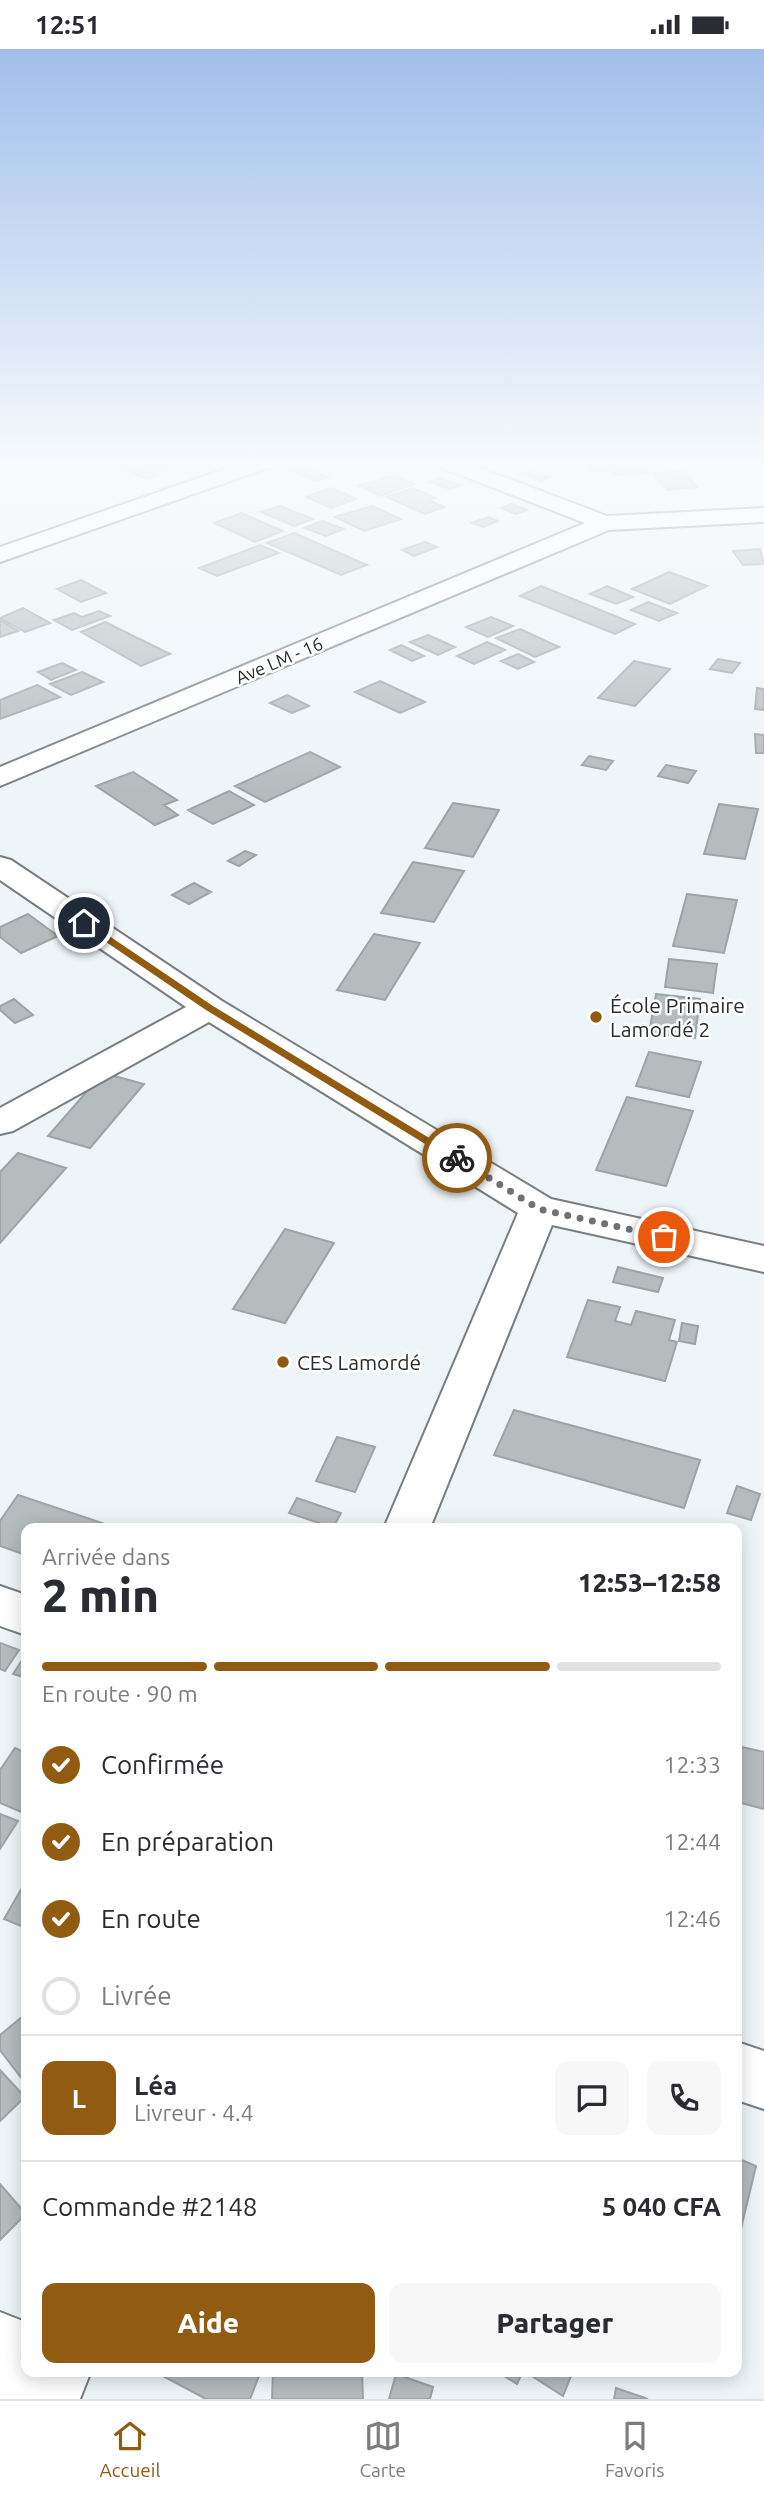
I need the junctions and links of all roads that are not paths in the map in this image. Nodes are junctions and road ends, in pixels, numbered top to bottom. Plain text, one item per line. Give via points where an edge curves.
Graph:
1 (494, 570) edge
2 (0, 777) edge
3 (0, 866) edge
4 (210, 1008) junction
5 (0, 1123) edge
6 (539, 1209) junction
7 (764, 1259) edge
8 (409, 1523) edge
9 (0, 1605) edge
10 (21, 1614) edge
11 (742, 2073) edge
12 (764, 2080) edge
13 (0, 2344) edge
14 (56, 2377) edge
15 (33, 2399) edge
16 (47, 2399) edge

1 - 2 street, Ave LM - 16
3 - 4 street
4 - 5 street
4 - 6 street
6 - 7 street
6 - 8 street
9 - 10 street
11 - 12 street
13 - 15 street
14 - 16 street

